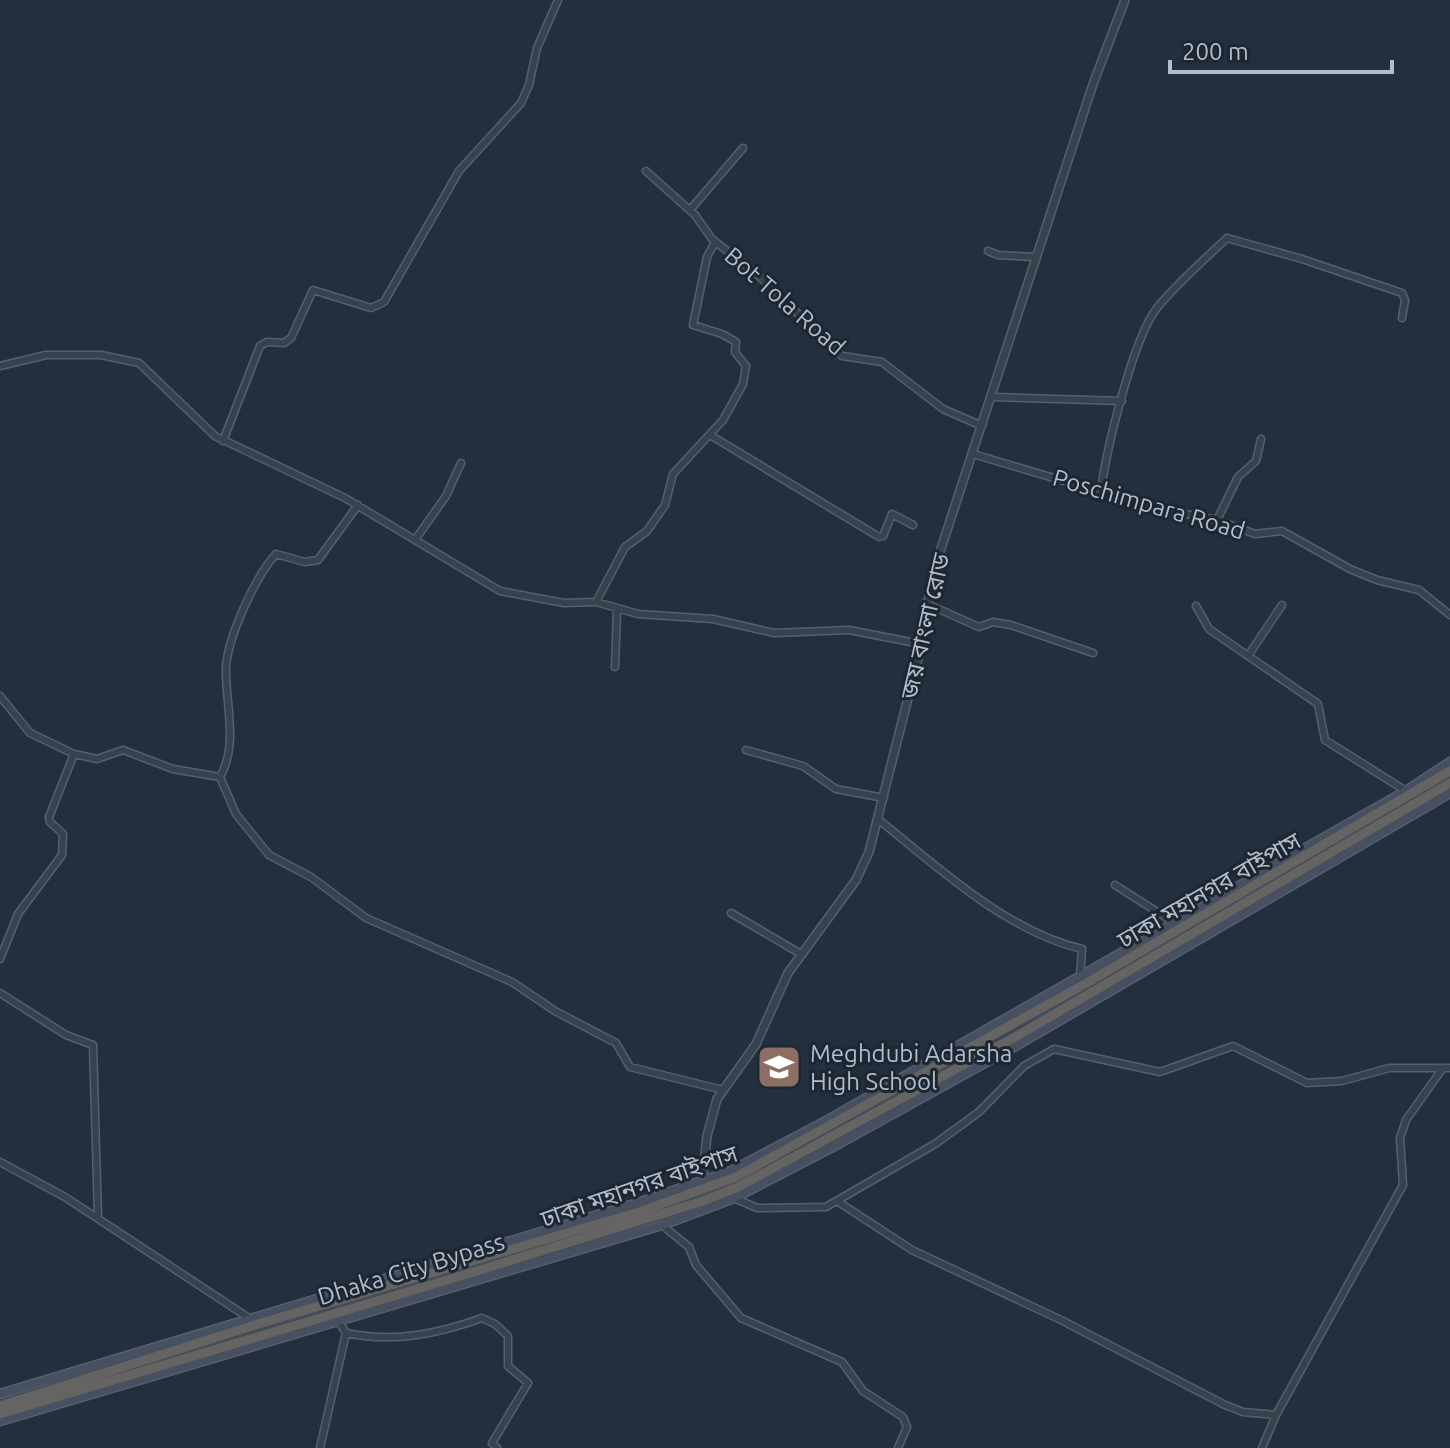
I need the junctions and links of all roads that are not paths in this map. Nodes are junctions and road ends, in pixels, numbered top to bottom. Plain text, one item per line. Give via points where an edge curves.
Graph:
1 (558, 0) edge
2 (1125, 0) edge
3 (743, 148) dead end
4 (646, 171) dead end
5 (690, 210) junction
6 (715, 242) junction
7 (988, 251) dead end
8 (1036, 257) junction
9 (1402, 318) dead end
10 (0, 366) edge
11 (993, 397) junction
12 (1122, 401) junction
13 (982, 426) junction
14 (710, 435) junction
15 (1261, 439) dead end
16 (223, 441) junction
17 (973, 454) junction
18 (461, 463) dead end
19 (1101, 491) junction
20 (358, 505) junction
21 (1217, 520) junction
22 (913, 525) dead end
23 (415, 540) junction
24 (596, 602) junction
25 (925, 603) junction
26 (1282, 605) dead end
27 (1196, 606) dead end
28 (617, 609) junction
29 (1450, 615) edge
30 (921, 644) junction
31 (1093, 653) dead end
32 (1248, 656) junction
33 (615, 667) dead end
34 (0, 696) edge
35 (746, 750) dead end
36 (74, 754) junction
37 (1450, 762) edge
38 (1450, 771) edge
39 (220, 777) junction
40 (1450, 783) edge
41 (1406, 791) junction
42 (1450, 793) edge
43 (884, 798) junction
44 (878, 819) junction
45 (1115, 885) dead end
46 (731, 913) dead end
47 (1173, 922) junction
48 (801, 954) junction
49 (0, 959) edge
50 (1080, 976) junction
51 (0, 993) edge
52 (1446, 1068) edge
53 (723, 1090) junction
54 (0, 1162) edge
55 (702, 1183) junction
56 (734, 1198) junction
57 (837, 1201) junction
58 (98, 1217) junction
59 (662, 1225) junction
60 (337, 1319) junction
61 (252, 1320) junction
62 (346, 1333) junction
63 (0, 1394) edge
64 (0, 1406) edge
65 (0, 1414) edge
66 (1276, 1415) junction
67 (0, 1421) edge
68 (320, 1448) edge
69 (497, 1448) edge
70 (898, 1448) edge
71 (1262, 1448) edge

1 - 16 street via 521,103 459,171 384,302 371,308 313,290 291,338 260,346
2 - 8 street, জয় বাংলা রোড
3 - 5 street
4 - 5 street, Bot Tola Road
5 - 6 street, Bot Tola Road
6 - 13 street, Bot Tola Road via 759,276 842,356 882,362 943,409
6 - 14 street via 693,325 733,340 746,370 734,402
7 - 8 street
8 - 11 street, জয় বাংলা রোড
9 - 12 street via 1402,293 1227,238 1156,309
10 - 16 street via 46,355 101,355 139,363
11 - 12 street
11 - 13 street, জয় বাংলা রোড
12 - 19 street via 1105,456
13 - 17 street, জয় বাংলা রোড
14 - 22 street via 879,537 892,514
14 - 24 street via 673,474 665,505 647,531 625,547
15 - 21 street via 1256,461 1238,477
16 - 20 street
17 - 19 street, Poschimpara Road
17 - 25 street, জয় বাংলা রোড
18 - 23 street via 444,500
19 - 21 street, Poschimpara Road
20 - 23 street
20 - 39 street via 318,560 276,554 266,568 229,646 230,750
21 - 29 street, Poschimpara Road via 1255,534 1282,531 1364,575 1419,590
23 - 24 street via 500,591 564,603
24 - 28 street
25 - 30 street, জয় বাংলা রোড
25 - 31 street via 979,627 993,622 1011,625
26 - 32 street
27 - 32 street via 1209,629
28 - 30 street via 713,619 774,633 849,630
28 - 33 street
30 - 43 street, জয় বাংলা রোড
32 - 41 street via 1321,706 1325,740
34 - 36 street via 30,733
35 - 43 street via 803,766 836,789
36 - 39 street via 97,759 123,750 173,769
36 - 49 street via 49,817 63,834 62,855 18,914
37 - 41 main road
38 - 64 highway, ঢাকা মহানগর বাইপাস via 1085,984 736,1177 642,1211
39 - 53 street via 229,804 269,855 311,877 355,911 512,982 616,1043 630,1067
40 - 65 highway, Dhaka City Bypass via 1017,1036 738,1187 482,1270
41 - 47 main road
42 - 56 main road via 1019,1044
43 - 44 street, জয় বাংলা রোড
44 - 48 street, জয় বাংলা রোড via 860,872
44 - 50 street via 948,878 1018,924 1082,949
45 - 47 street
46 - 48 street
47 - 50 main road
48 - 53 street, জয় বাংলা রোড via 756,1044
50 - 55 main road via 826,1121
51 - 58 street via 66,1035 93,1045
52 - 57 street via 1389,1068 1342,1081 1307,1083 1233,1046 1160,1072 1054,1049 1018,1071 976,1115 935,1144
52 - 66 street via 1421,1094 1403,1129 1403,1185
53 - 55 street, জয় বাংলা রোড via 711,1115
54 - 58 street
55 - 61 main road
56 - 57 street via 751,1207 809,1210
56 - 59 main road
57 - 66 street via 912,1250 1225,1405
58 - 61 street
59 - 60 main road
59 - 70 street via 689,1247 696,1265 741,1318 842,1362 863,1391 903,1417 907,1427
60 - 62 street
60 - 67 main road
61 - 63 main road
62 - 68 street
62 - 69 street via 437,1334 482,1318 495,1324 508,1336 508,1366 528,1383 492,1443
66 - 71 street

